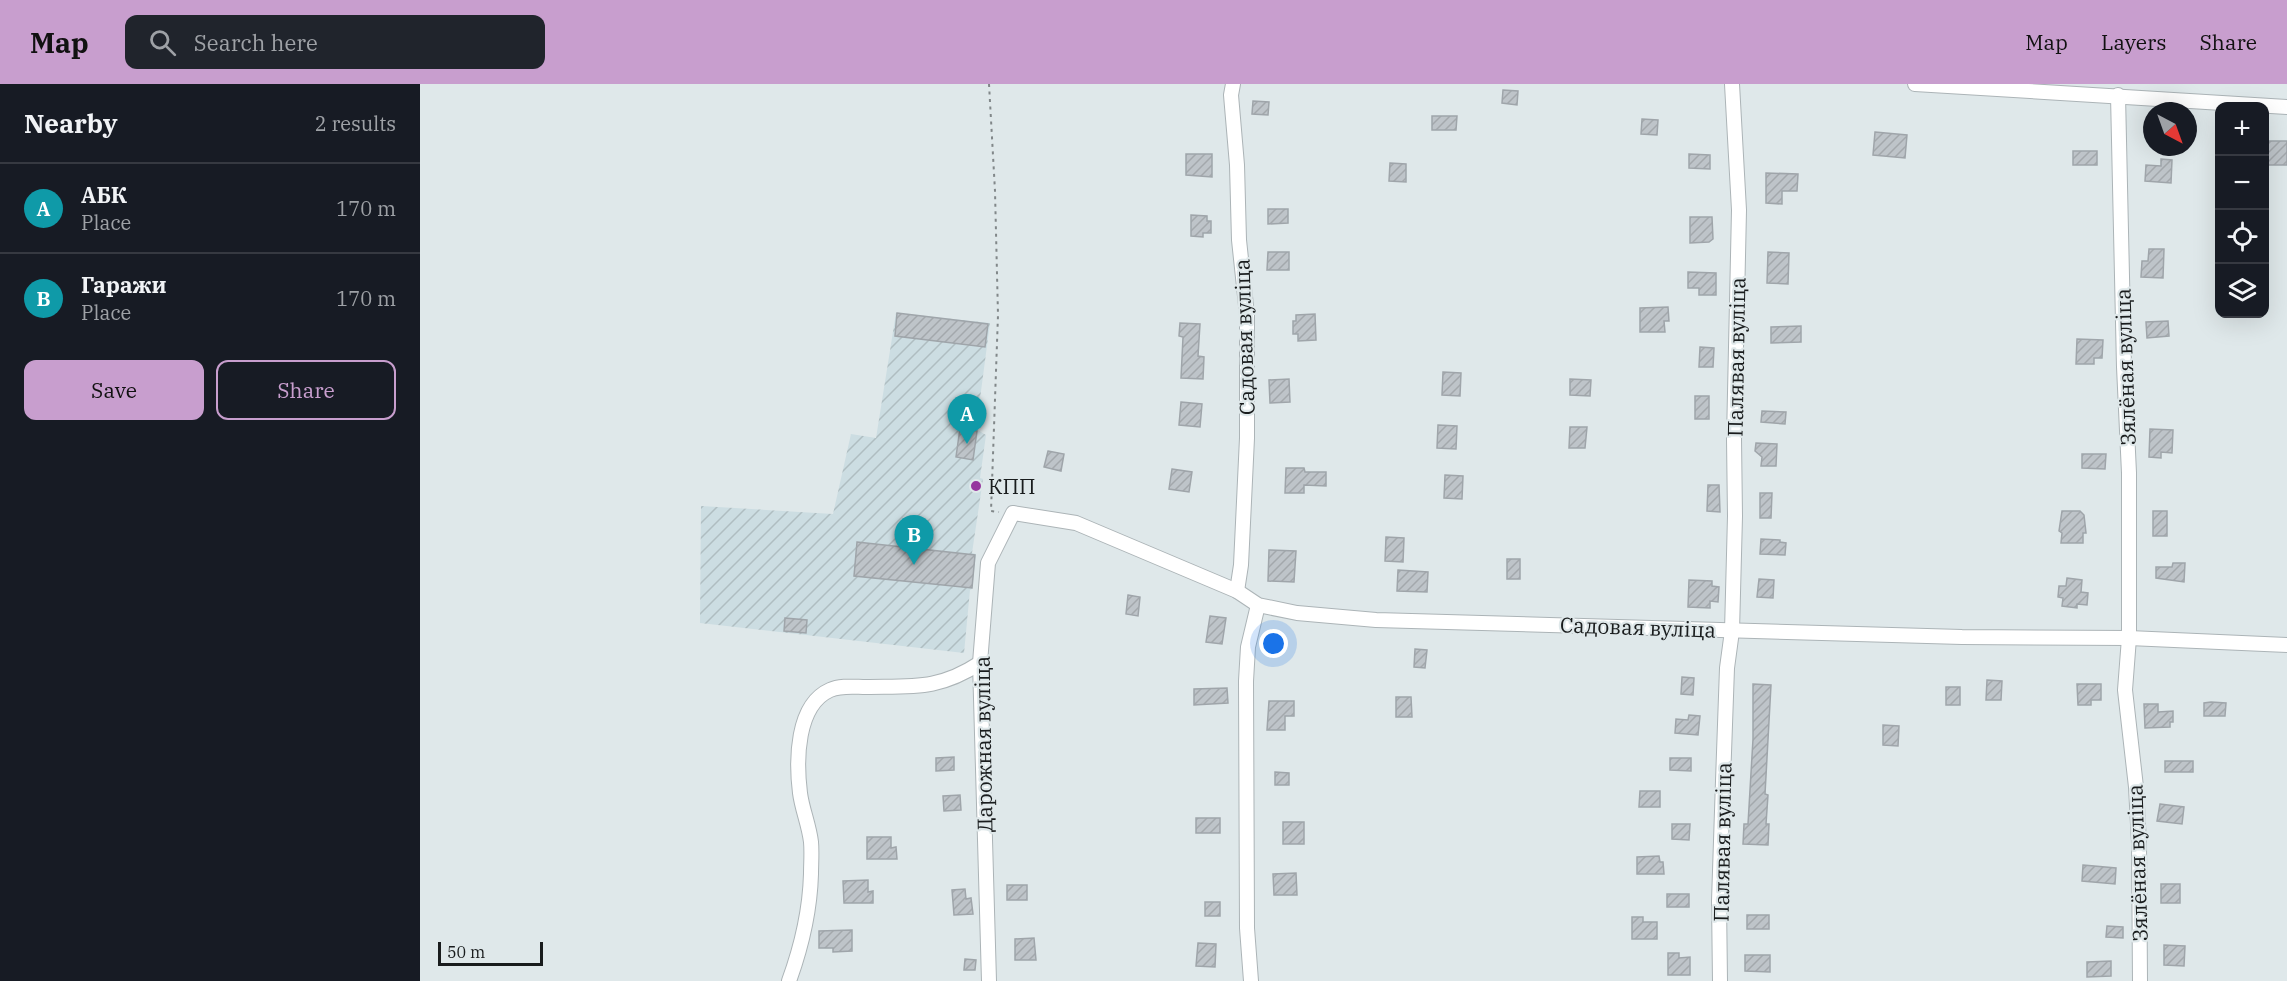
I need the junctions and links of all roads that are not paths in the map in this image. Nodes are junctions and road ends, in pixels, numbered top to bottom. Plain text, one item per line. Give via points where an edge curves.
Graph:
1 (1233, 84) edge
2 (1732, 84) edge
3 (1915, 84) edge
4 (2118, 95) junction
5 (2287, 106) edge
6 (1013, 513) joint
7 (1238, 591) junction
8 (1258, 605) junction
9 (1732, 631) junction
10 (2129, 638) junction
11 (2287, 645) edge
12 (980, 663) junction
13 (789, 981) edge
14 (989, 981) edge
15 (1251, 981) edge
16 (1720, 981) edge
17 (2140, 981) edge

1 - 7 street, Садовая вуліца via 1239,240 1247,315 1247,438
2 - 9 street, Палявая вуліца via 1739,210
3 - 4 street
4 - 5 street
4 - 10 street, Зялёная вуліца via 2129,473
6 - 7 street, Садовая вуліца via 1076,523
6 - 12 street, Дарожная вуліца via 987,564
7 - 8 street, Садовая вуліца
8 - 9 street, Садовая вуліца via 1297,613 1376,620
8 - 15 street via 1248,647 1246,681 1247,928
9 - 10 street
9 - 16 street, Палявая вуліца via 1722,781
10 - 11 street
10 - 17 street, Зялёная вуліца via 2125,690 2139,843
12 - 13 street via 941,683 831,690 818,698 805,717 799,745 800,794 812,845 811,876 797,960
12 - 14 street, Дарожная вуліца

